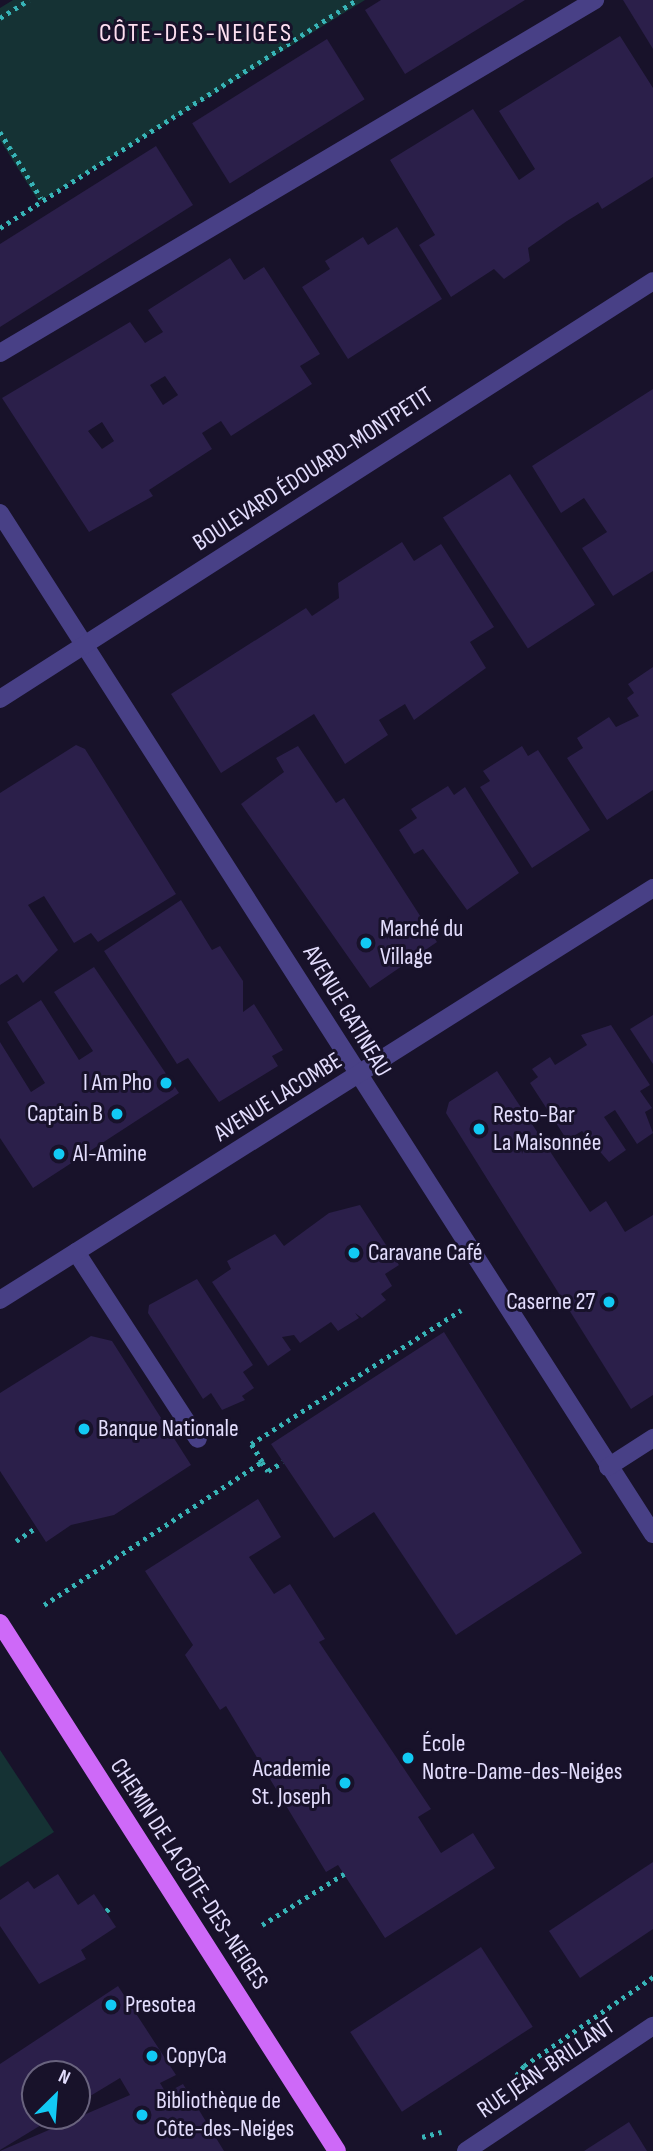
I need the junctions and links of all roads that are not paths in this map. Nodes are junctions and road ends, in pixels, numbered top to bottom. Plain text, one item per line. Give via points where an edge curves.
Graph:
1 (595, 0) edge
2 (653, 281) edge
3 (0, 353) edge
4 (0, 513) edge
5 (83, 645) junction
6 (0, 699) edge
7 (653, 888) edge
8 (357, 1076) junction
9 (76, 1252) junction
10 (0, 1300) edge
11 (198, 1438) dead end
12 (653, 1438) edge
13 (608, 1466) junction
14 (653, 1534) edge
15 (0, 1623) edge
16 (653, 2026) edge
17 (337, 2151) edge
18 (466, 2151) edge

1 - 3 street
2 - 5 street, BOULEVARD ÉDOUARD-MONTPETIT
4 - 5 street, AVENUE GATINEAU
5 - 6 street, BOULEVARD ÉDOUARD-MONTPETIT
5 - 8 street, AVENUE GATINEAU
7 - 8 street, AVENUE LACOMBE
8 - 9 street, AVENUE LACOMBE
8 - 13 street, AVENUE GATINEAU
9 - 10 street, AVENUE LACOMBE
9 - 11 street
12 - 13 street
13 - 14 street, AVENUE GATINEAU
15 - 17 main road, CHEMIN DE LA CÔTE-DES-NEIGES
16 - 18 street, RUE JEAN-BRILLANT

